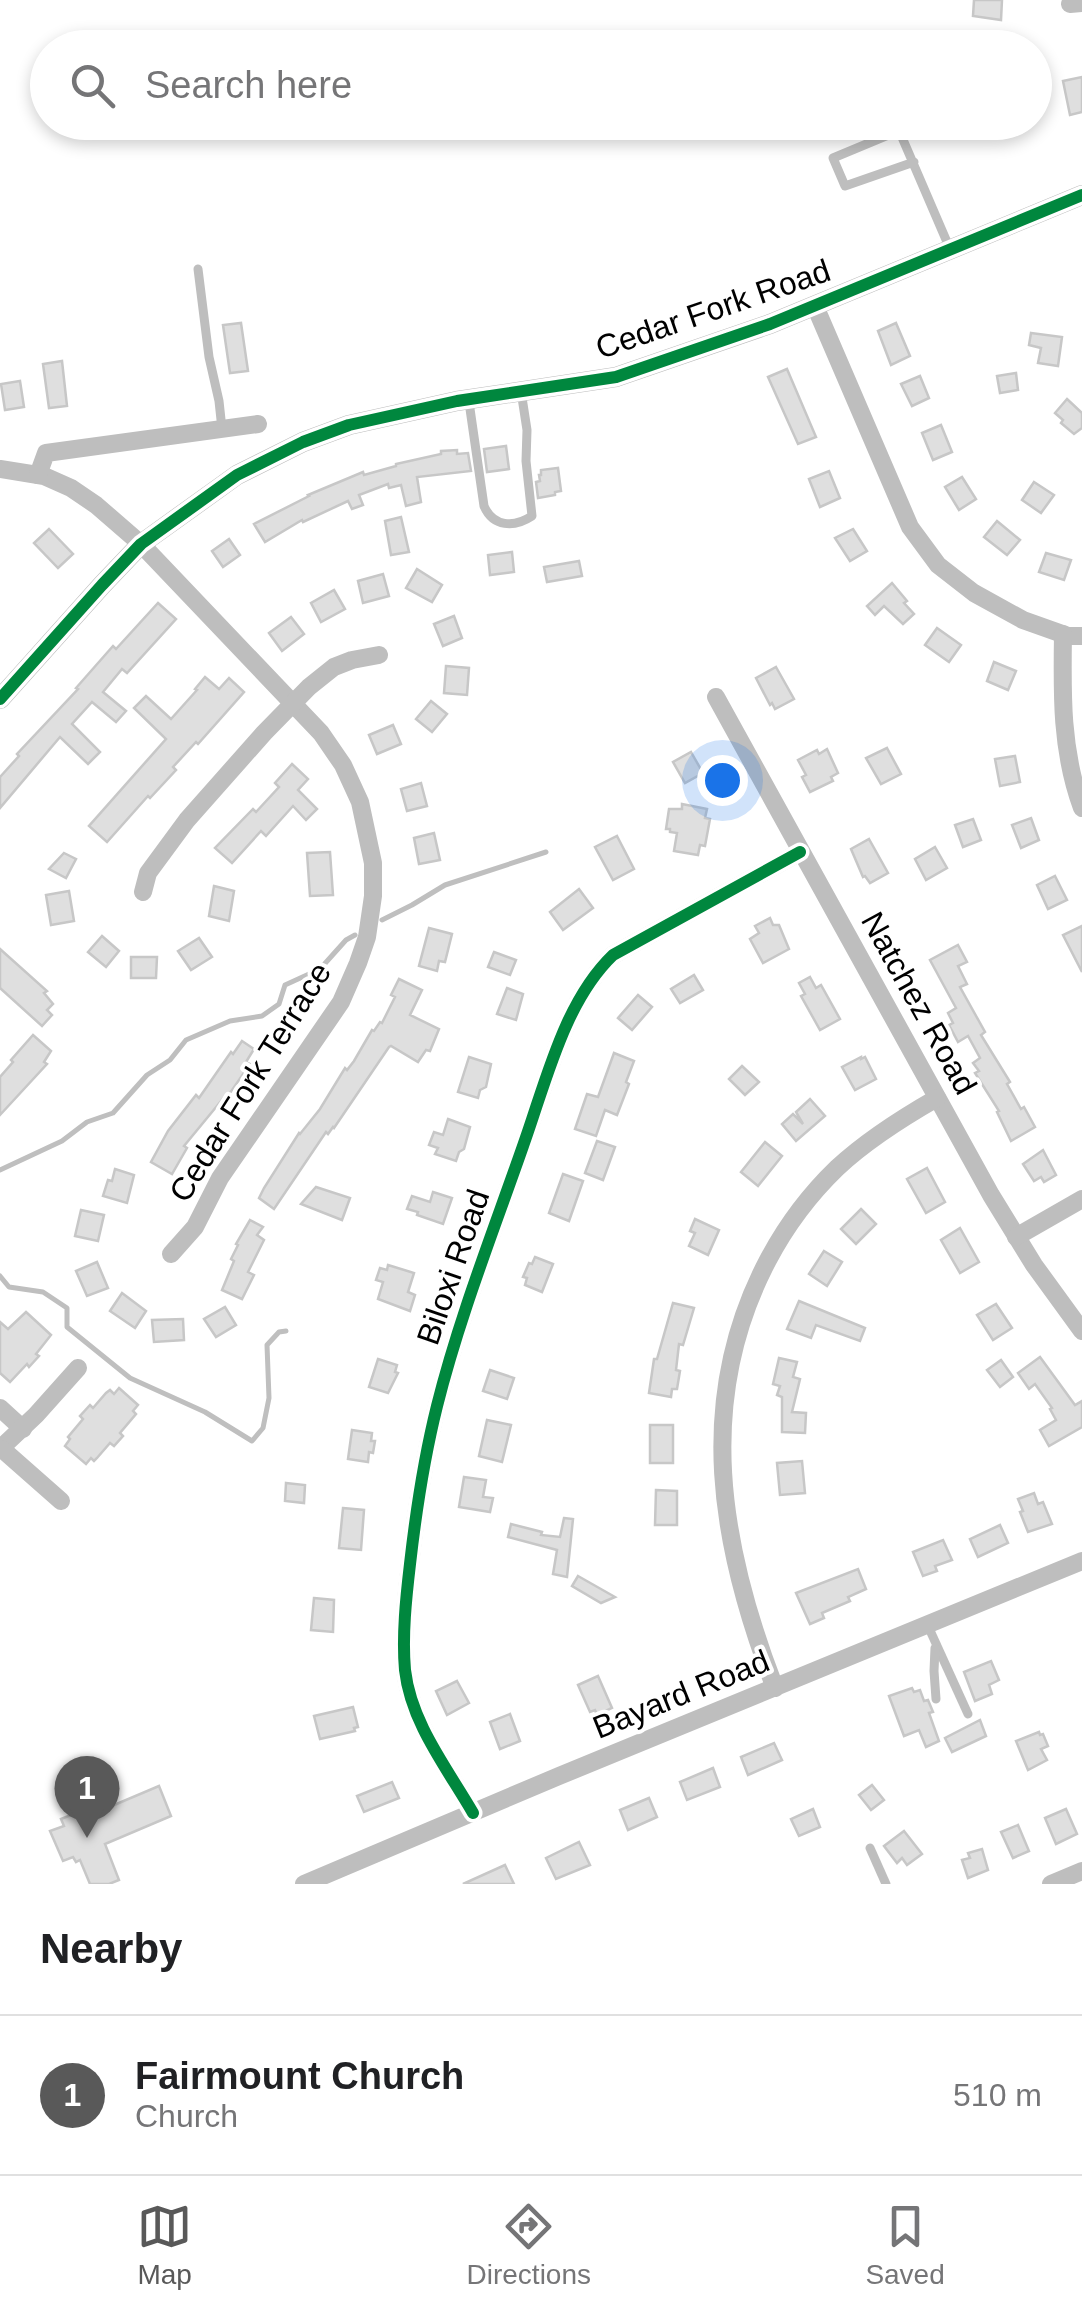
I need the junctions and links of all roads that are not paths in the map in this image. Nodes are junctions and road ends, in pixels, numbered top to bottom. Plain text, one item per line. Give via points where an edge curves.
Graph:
1 (876, 140) edge
2 (903, 140) edge
3 (914, 162) junction
4 (1082, 194) edge
5 (950, 250) junction
6 (198, 268) dead end
7 (815, 306) junction
8 (520, 391) junction
9 (469, 399) junction
10 (258, 424) dead end
11 (222, 429) junction
12 (0, 469) edge
13 (38, 475) junction
14 (142, 544) junction
15 (1072, 635) edge
16 (379, 655) dead end
17 (716, 697) dead end
18 (0, 699) edge
19 (293, 704) junction
20 (1082, 808) edge
21 (800, 852) junction
22 (144, 892) dead end
23 (937, 1098) junction
24 (1082, 1199) edge
25 (1016, 1237) junction
26 (172, 1254) dead end
27 (1082, 1330) edge
28 (78, 1368) dead end
29 (0, 1408) edge
30 (23, 1428) junction
31 (1, 1449) edge
32 (61, 1500) dead end
33 (1082, 1561) edge
34 (928, 1626) junction
35 (936, 1645) junction
36 (775, 1688) junction
37 (936, 1698) dead end
38 (968, 1714) dead end
39 (473, 1813) junction
40 (870, 1848) dead end
41 (1082, 1871) edge
42 (304, 1884) edge
43 (886, 1884) edge
44 (1051, 1884) edge

1 - 3 lane via 833,158 845,186
2 - 3 lane
3 - 5 lane
4 - 5 street, Cedar Fork Road
5 - 7 street, Cedar Fork Road
6 - 11 lane
7 - 8 street, Cedar Fork Road via 616,377
7 - 15 street via 910,527 938,565 1023,620
8 - 9 street, Cedar Fork Road
8 - 9 lane via 532,516 510,525 496,521 484,506
9 - 14 street, Cedar Fork Road via 349,425 292,448 237,476
10 - 11 street
11 - 13 street via 46,453
12 - 13 street
13 - 14 street, Cedar Fork Terrace via 71,488
14 - 18 street, Cedar Fork Road
14 - 19 street, Cedar Fork Terrace
15 - 20 street via 1062,708
16 - 19 street via 334,667
17 - 21 street, Natchez Road
19 - 22 street via 186,820 148,873
19 - 26 street, Cedar Fork Terrace via 343,765 360,802 374,862 367,938 340,1002
21 - 23 street, Natchez Road
21 - 39 street, Biloxi Road via 613,955 596,972 563,1034 493,1231 436,1408 414,1526 404,1642 414,1709
23 - 25 street, Natchez Road
23 - 36 street via 867,1143 816,1190 770,1256 736,1337 722,1426 725,1498 748,1610
24 - 25 street
25 - 27 street, Natchez Road
28 - 30 street
29 - 30 street
30 - 31 street
31 - 32 street
33 - 34 street, Bayard Road
34 - 35 lane
34 - 36 street, Bayard Road
35 - 37 lane
35 - 38 lane
36 - 39 street, Bayard Road
39 - 42 street, Bayard Road
40 - 43 lane
41 - 44 street

